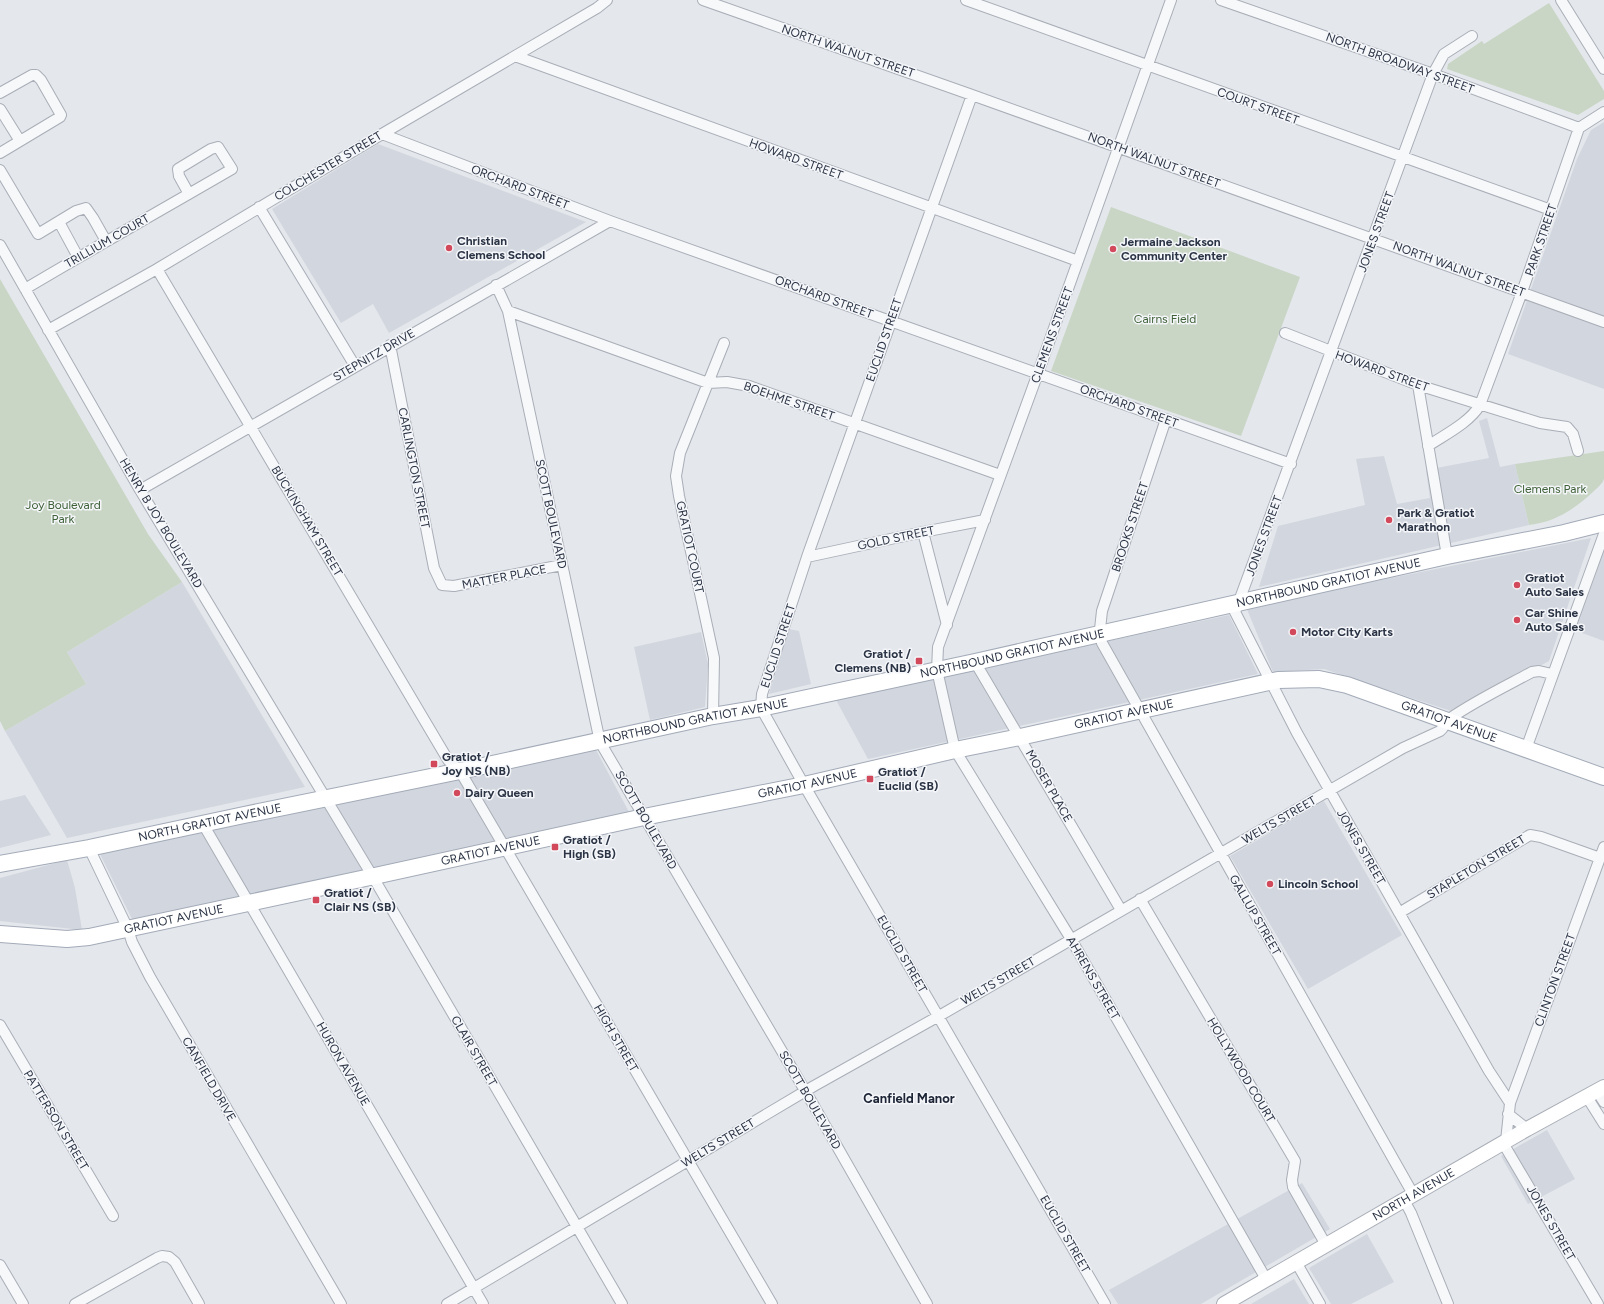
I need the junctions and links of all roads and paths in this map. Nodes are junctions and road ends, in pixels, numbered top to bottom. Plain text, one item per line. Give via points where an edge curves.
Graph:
1 (607, 0) edge
2 (703, 0) edge
3 (966, 0) edge
4 (1172, 0) edge
5 (1221, 0) edge
6 (1561, 0) edge
7 (1472, 36) dead end
8 (515, 56) junction
9 (1148, 66) junction
10 (1604, 69) edge
11 (1433, 74) junction
12 (0, 93) edge
13 (972, 95) junction
14 (0, 109) edge
15 (1604, 112) edge
16 (1579, 128) junction
17 (382, 134) junction
18 (20, 141) junction
19 (1119, 148) junction
20 (0, 153) edge
21 (1402, 157) junction
22 (0, 170) edge
23 (189, 194) junction
24 (259, 207) junction
25 (932, 208) junction
26 (1551, 210) junction
27 (610, 221) junction
28 (59, 222) junction
29 (1374, 238) junction
30 (106, 241) junction
31 (0, 245) edge
32 (78, 257) junction
33 (1078, 261) junction
34 (157, 269) junction
35 (496, 286) junction
36 (25, 289) junction
37 (1522, 292) junction
38 (508, 311) junction
39 (891, 321) junction
40 (1604, 322) edge
41 (48, 330) junction
42 (1285, 333) dead end
43 (724, 344) dead end
44 (390, 345) junction
45 (1332, 353) junction
46 (355, 366) junction
47 (1038, 373) junction
48 (708, 383) junction
49 (1418, 385) junction
50 (1480, 405) junction
51 (1166, 419) junction
52 (855, 424) junction
53 (250, 425) junction
54 (1428, 446) junction
55 (1578, 451) dead end
56 (1291, 464) junction
57 (1000, 475) junction
58 (140, 490) junction
59 (985, 520) junction
60 (1604, 522) edge
61 (923, 532) junction
62 (1604, 534) edge
63 (1447, 556) junction
64 (807, 557) junction
65 (562, 565) junction
66 (446, 586) joint
67 (1238, 603) junction
68 (947, 625) junction
69 (1100, 635) junction
70 (975, 662) junction
71 (937, 670) junction
72 (1552, 674) junction
73 (1271, 681) junction
74 (761, 708) junction
75 (1140, 711) junction
76 (713, 716) junction
77 (1447, 720) junction
78 (1020, 737) junction
79 (600, 742) junction
80 (1526, 749) junction
81 (955, 750) junction
82 (460, 771) junction
83 (1604, 777) edge
84 (420, 779) joint
85 (804, 785) junction
86 (1329, 791) junction
87 (325, 798) junction
88 (644, 817) junction
89 (203, 824) junction
90 (505, 847) junction
91 (1604, 847) edge
92 (89, 848) junction
93 (1220, 854) junction
94 (1600, 858) junction
95 (0, 864) edge
96 (372, 877) junction
97 (1140, 900) junction
98 (249, 903) junction
99 (1121, 910) junction
100 (1399, 913) junction
101 (128, 929) junction
102 (0, 934) edge
103 (1071, 939) junction
104 (939, 1016) junction
105 (0, 1025) edge
106 (805, 1091) junction
107 (1598, 1094) edge
108 (1510, 1103) junction
109 (1508, 1114) junction
110 (1604, 1124) edge
111 (1527, 1129) junction
112 (1505, 1142) junction
113 (689, 1161) junction
114 (1409, 1197) junction
115 (113, 1216) dead end
116 (577, 1228) junction
117 (1326, 1244) junction
118 (1296, 1262) junction
119 (0, 1265) edge
120 (1266, 1279) junction
121 (474, 1288) junction
122 (23, 1304) edge
123 (74, 1304) edge
124 (199, 1304) edge
125 (341, 1304) edge
126 (447, 1304) edge
127 (483, 1304) edge
128 (622, 1304) edge
129 (772, 1304) edge
130 (927, 1304) edge
131 (1105, 1304) edge
132 (1224, 1304) edge
133 (1320, 1304) edge
134 (1448, 1304) edge
135 (1598, 1304) edge

1 - 8 street, COLCHESTER STREET
2 - 13 street, NORTH WALNUT STREET
3 - 9 street, COURT STREET
4 - 9 street, CLEMENS STREET
5 - 11 street, NORTH BROADWAY STREET
6 - 10 street
7 - 11 street, JONES STREET via 1444,54
8 - 17 street, COLCHESTER STREET
8 - 25 street, HOWARD STREET
9 - 19 street, CLEMENS STREET
9 - 21 street, COURT STREET
11 - 16 street, NORTH BROADWAY STREET
11 - 21 street, JONES STREET
12 - 18 street via 36,75 61,115
13 - 19 street, NORTH WALNUT STREET
13 - 25 street, EUCLID STREET
14 - 18 street
15 - 16 street
16 - 26 street, PARK STREET
17 - 24 street, COLCHESTER STREET
17 - 27 street, ORCHARD STREET
18 - 20 street
19 - 29 street, NORTH WALNUT STREET
19 - 33 street, CLEMENS STREET
21 - 26 street, COURT STREET
21 - 29 street, JONES STREET
22 - 28 street via 38,234
23 - 23 street, TRILLIUM COURT via 232,169 218,147 178,169
23 - 30 street, TRILLIUM COURT
24 - 34 street, COLCHESTER STREET
24 - 46 street
25 - 33 street, HOWARD STREET
25 - 39 street, EUCLID STREET
26 - 37 street, PARK STREET
27 - 35 street, STEPNITZ DRIVE
27 - 39 street, ORCHARD STREET
28 - 30 street via 86,208
28 - 32 street
29 - 37 street, NORTH WALNUT STREET
29 - 45 street, JONES STREET
30 - 32 street, TRILLIUM COURT
31 - 36 street, HENRY B JOY BOULEVARD
32 - 36 street, TRILLIUM COURT
33 - 47 street, CLEMENS STREET
34 - 41 street, COLCHESTER STREET
34 - 53 street, BUCKINGHAM STREET
35 - 38 street, SCOTT BOULEVARD
35 - 44 street, STEPNITZ DRIVE
36 - 41 street, HENRY B JOY BOULEVARD
37 - 40 street, NORTH WALNUT STREET
37 - 50 street, PARK STREET
38 - 48 street, BOEHME STREET
38 - 65 street, SCOTT BOULEVARD
39 - 47 street, ORCHARD STREET
39 - 52 street, EUCLID STREET
41 - 58 street, HENRY B JOY BOULEVARD
42 - 45 street, HOWARD STREET
43 - 48 street, GRATIOT COURT
44 - 46 street, STEPNITZ DRIVE
44 - 66 street, CARLINGTON STREET via 434,568 442,585
45 - 49 street, HOWARD STREET
45 - 56 street, JONES STREET
46 - 53 street, STEPNITZ DRIVE
47 - 51 street, ORCHARD STREET
47 - 57 street, CLEMENS STREET
48 - 52 street, BOEHME STREET via 727,382 749,386
48 - 76 street, GRATIOT COURT via 680,453 676,476 714,658
49 - 50 street, HOWARD STREET
49 - 54 street
50 - 54 street, PARK STREET via 1468,419
50 - 55 street, HOWARD STREET via 1540,423 1566,427 1573,434
51 - 56 street, ORCHARD STREET
51 - 69 street, BROOKS STREET via 1102,611
52 - 57 street, BOEHME STREET
52 - 64 street, EUCLID STREET
53 - 58 street, STEPNITZ DRIVE
53 - 82 street, BUCKINGHAM STREET via 448,760
54 - 63 street
56 - 67 street, JONES STREET
57 - 59 street, CLEMENS STREET
58 - 87 street, HENRY B JOY BOULEVARD
59 - 61 street, GOLD STREET
59 - 68 street, CLEMENS STREET
60 - 63 main road, NORTHBOUND GRATIOT AVENUE via 1564,533
61 - 64 street, GOLD STREET
61 - 68 street
62 - 72 street
63 - 67 main road, NORTHBOUND GRATIOT AVENUE
64 - 74 street, EUCLID STREET via 762,694
65 - 66 street, MATTER PLACE
65 - 79 street, SCOTT BOULEVARD
67 - 69 main road, NORTHBOUND GRATIOT AVENUE
67 - 73 street, JONES STREET via 1235,612
68 - 71 street, CLEMENS STREET via 938,647
69 - 70 main road, NORTHBOUND GRATIOT AVENUE
69 - 75 street, GALLUP STREET via 1105,650
70 - 71 main road, NORTHBOUND GRATIOT AVENUE
70 - 78 street, MOSER PLACE
71 - 74 main road, NORTHBOUND GRATIOT AVENUE
71 - 81 street, AHRENS STREET
72 - 77 street, WELTS STREET via 1532,672
72 - 80 street
73 - 75 main road, GRATIOT AVENUE
73 - 77 main road, GRATIOT AVENUE via 1332,681
73 - 86 street, JONES STREET
74 - 76 main road, NORTHBOUND GRATIOT AVENUE
74 - 85 street, EUCLID STREET
75 - 78 main road, GRATIOT AVENUE
75 - 93 street, GALLUP STREET
76 - 79 main road, NORTHBOUND GRATIOT AVENUE
77 - 80 main road, GRATIOT AVENUE
77 - 86 street, WELTS STREET via 1440,731 1403,748
78 - 81 main road, GRATIOT AVENUE
78 - 99 street, MOSER PLACE
79 - 82 main road, NORTHBOUND GRATIOT AVENUE
79 - 88 street, SCOTT BOULEVARD
80 - 83 main road, GRATIOT AVENUE
81 - 85 main road, GRATIOT AVENUE
81 - 103 street, AHRENS STREET
82 - 84 main road, NORTHBOUND GRATIOT AVENUE
82 - 90 street, HIGH STREET
84 - 87 main road, NORTH GRATIOT AVENUE
85 - 88 main road, GRATIOT AVENUE
85 - 104 street, EUCLID STREET
86 - 93 street, WELTS STREET
86 - 100 street, JONES STREET
87 - 89 main road, NORTH GRATIOT AVENUE
87 - 96 street, CLAIR STREET
88 - 90 main road, GRATIOT AVENUE
88 - 106 street, SCOTT BOULEVARD
89 - 92 main road, NORTH GRATIOT AVENUE
89 - 98 street, HURON AVENUE
90 - 96 main road, GRATIOT AVENUE
90 - 113 street, HIGH STREET
91 - 94 street, CLINTON STREET
92 - 95 main road, NORTH GRATIOT AVENUE
92 - 101 street, CANFIELD DRIVE
93 - 97 street, WELTS STREET
93 - 114 street, GALLUP STREET
94 - 100 street, STAPLETON STREET via 1530,835
94 - 108 street, CLINTON STREET
96 - 98 main road, GRATIOT AVENUE
96 - 116 street, CLAIR STREET
97 - 99 street, WELTS STREET
97 - 117 street, HOLLYWOOD COURT via 1295,1161 1293,1187
98 - 101 main road, GRATIOT AVENUE
98 - 121 street, HURON AVENUE
99 - 103 street, WELTS STREET
100 - 108 street, JONES STREET
101 - 102 main road, GRATIOT AVENUE via 67,939
101 - 125 street, CANFIELD DRIVE via 150,977
103 - 104 street, WELTS STREET
103 - 120 street, AHRENS STREET
104 - 106 street, WELTS STREET
104 - 131 street, EUCLID STREET
105 - 115 street, PATTERSON STREET
106 - 113 street, WELTS STREET
106 - 130 street, SCOTT BOULEVARD
107 - 110 street
107 - 111 main road, NORTH AVENUE
108 - 109 street, CLINTON STREET
109 - 111 street
109 - 112 street, CLINTON STREET
111 - 112 main road, NORTH AVENUE
112 - 114 main road, NORTH AVENUE
112 - 135 street, JONES STREET
113 - 116 street, WELTS STREET
113 - 129 street, HIGH STREET
114 - 117 main road, NORTH AVENUE
114 - 134 street, GALLUP STREET via 1411,1213
116 - 121 street, WELTS STREET
116 - 128 street, CLAIR STREET
117 - 118 main road, NORTH AVENUE
118 - 120 main road, NORTH AVENUE
118 - 133 street
119 - 122 street
120 - 132 main road, NORTH AVENUE
121 - 126 street, WELTS STREET
121 - 127 street, HURON AVENUE
123 - 124 street via 151,1261 165,1256 175,1262

